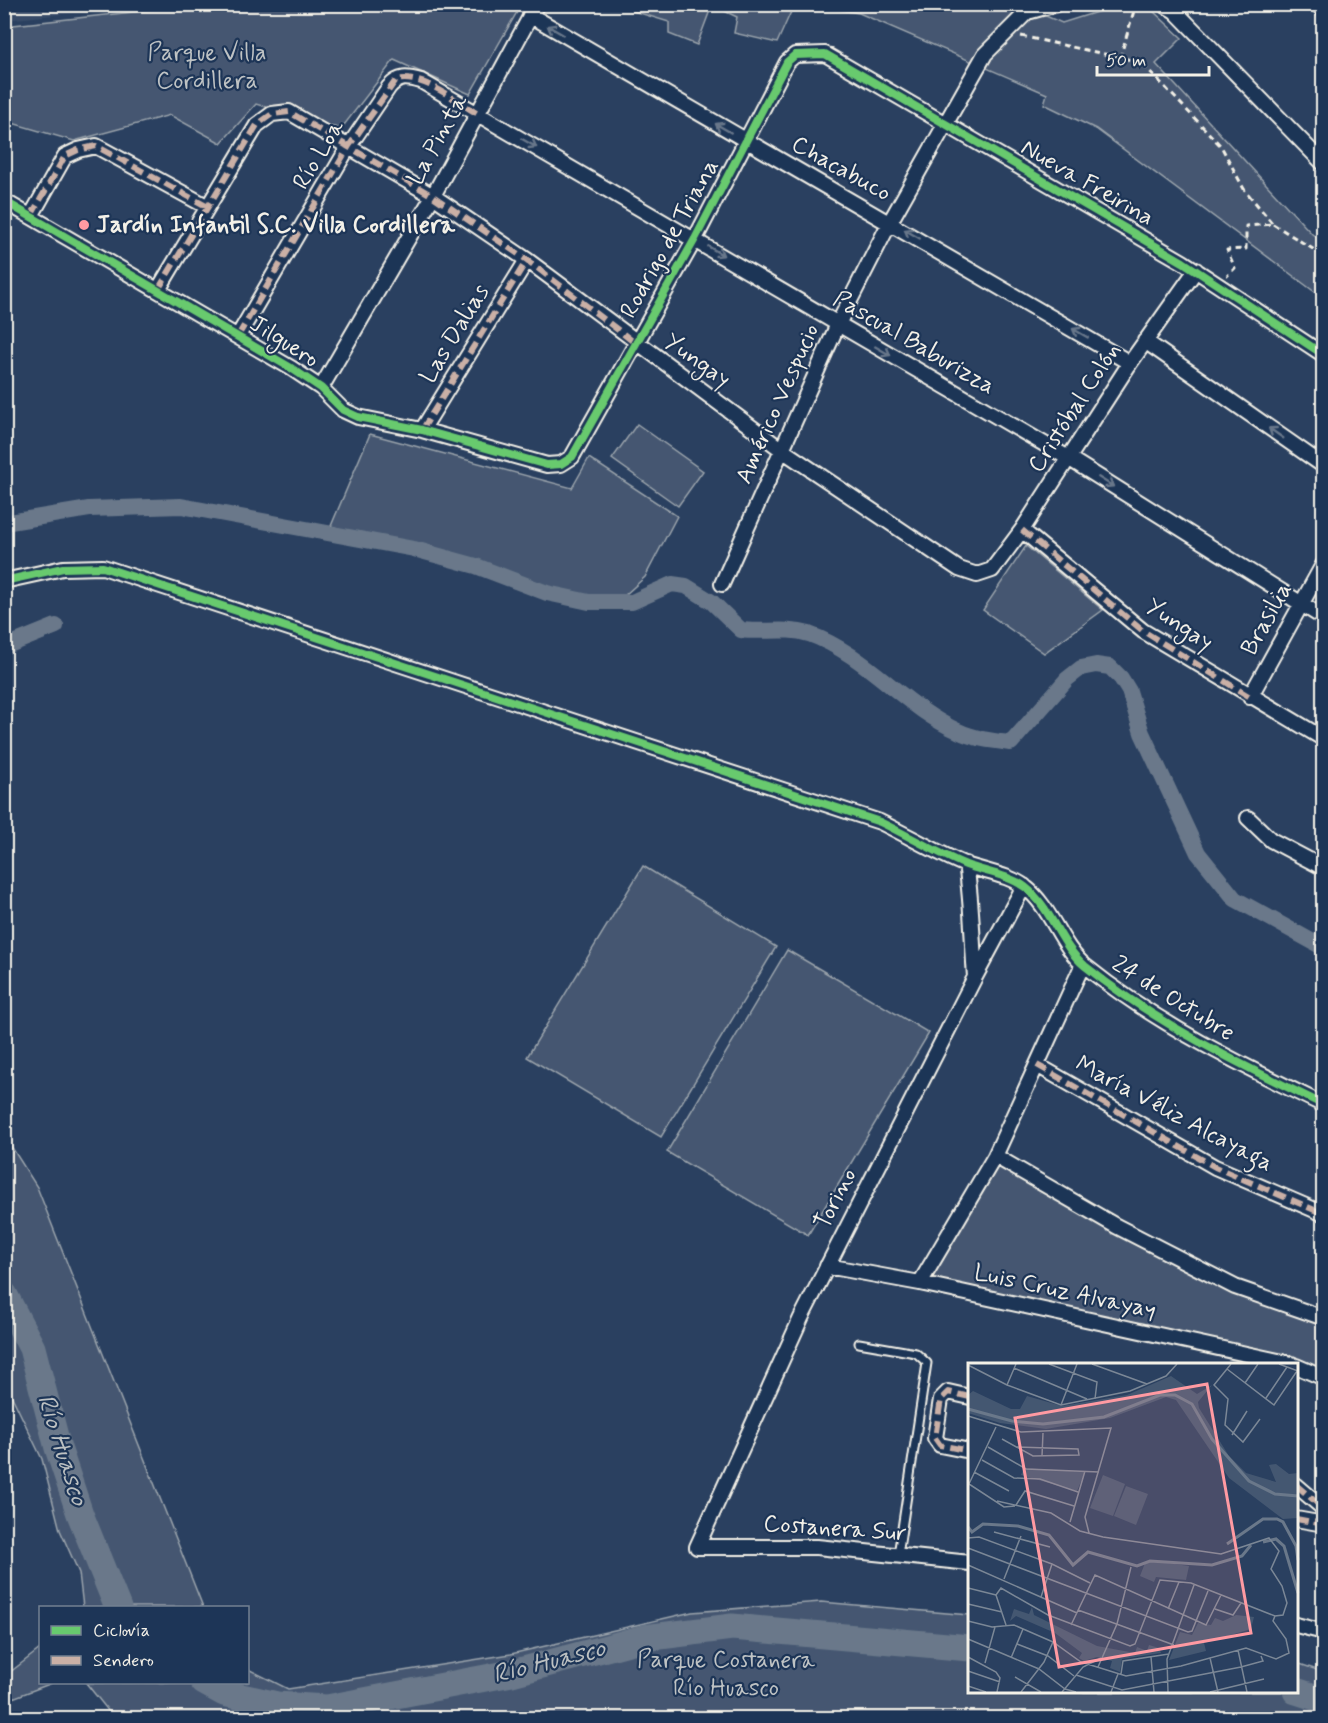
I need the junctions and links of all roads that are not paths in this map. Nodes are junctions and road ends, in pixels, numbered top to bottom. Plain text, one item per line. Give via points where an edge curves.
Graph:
1 (1056, 4) edge
2 (1163, 4) edge
3 (1317, 4) edge
4 (1033, 8) edge
5 (533, 10) edge
6 (1323, 11) edge
7 (825, 54) joint
8 (478, 114) junction
9 (945, 122) junction
10 (746, 142) junction
11 (350, 146) junction
12 (1323, 164) edge
13 (433, 196) junction
14 (4, 201) edge
15 (208, 207) junction
16 (31, 216) junction
17 (890, 222) junction
18 (695, 239) junction
19 (526, 260) junction
20 (1196, 270) junction
21 (158, 290) junction
22 (838, 324) junction
23 (238, 336) junction
24 (1145, 341) junction
25 (635, 343) junction
26 (1323, 355) edge
27 (1130, 363) junction
28 (321, 388) junction
29 (422, 430) junction
30 (782, 450) junction
31 (1070, 459) junction
32 (561, 464) joint
33 (1323, 466) edge
34 (1022, 530) junction
35 (1323, 563) edge
36 (993, 570) joint
37 (4, 581) edge
38 (722, 584) dead end
39 (1301, 605) junction
40 (1323, 618) edge
41 (1250, 697) junction
42 (1323, 739) edge
43 (1248, 818) dead end
44 (966, 864) junction
45 (1323, 868) edge
46 (1024, 886) junction
47 (1083, 964) junction
48 (975, 977) junction
49 (1037, 1065) junction
50 (1323, 1105) edge
51 (995, 1156) junction
52 (1323, 1214) edge
53 (827, 1266) junction
54 (920, 1283) junction
55 (1323, 1318) edge
56 (860, 1343) dead end
57 (1283, 1363) edge
58 (1298, 1367) edge
59 (1323, 1378) edge
60 (968, 1397) edge
61 (968, 1451) edge
62 (1298, 1487) edge
63 (1323, 1509) edge
64 (1298, 1519) edge
65 (1323, 1524) edge
66 (697, 1547) joint
67 (898, 1555) junction
68 (968, 1563) edge
69 (1298, 1625) edge
70 (1323, 1632) edge

1 - 4 street
2 - 12 street
3 - 6 street
4 - 9 street, Américo Vespucio via 985,54
5 - 8 street, La Pinta
10 -> 5 street, Chacabuco
7 - 9 street, Nueva Freirina
7 - 10 street, Rodrigo de Triana via 795,55 787,62
8 - 11 street, Río Loa via 421,81 408,77 396,80
8 - 13 street, La Pinta
8 -> 18 street, Pascual Baburizza
9 - 17 street, Américo Vespucio
9 - 20 street, Nueva Freirina
10 - 17 street, Chacabuco
10 - 18 street, Rodrigo de Triana
11 - 13 street, Yungay
11 - 15 street, Yungay via 289,112 272,114 257,125
11 - 23 street, Río Loa
13 - 19 street, Yungay
13 - 28 street, La Pinta
14 - 16 street, Jilguero
15 - 16 street via 96,146 65,156
15 - 21 street
16 - 21 street, Jilguero
17 - 22 street, Américo Vespucio
27 -> 17 street, Chacabuco
18 -> 22 street, Pascual Baburizza
18 - 25 street, Rodrigo de Triana
19 - 25 street, Yungay
19 - 29 street, Las Dalias
20 - 24 street, Cristóbal Colón
20 - 26 street, Nueva Freirina
21 - 23 street, Jilguero
22 - 30 street, Américo Vespucio
22 -> 31 street, Pascual Baburizza
23 - 28 street, Jilguero
24 - 27 street, Cristóbal Colón
33 -> 24 street
25 - 30 street, Yungay
25 - 32 street, Rodrigo de Triana via 572,457
27 - 31 street, Cristóbal Colón
28 - 29 street, Jilguero via 342,410 358,417
29 - 32 street, Jilguero via 547,465
30 - 36 street, Yungay via 959,569 977,574
30 - 38 street, Américo Vespucio
31 - 34 street, Cristóbal Colón
31 -> 39 street, Pascual Baburizza
34 - 36 street, Cristóbal Colón
34 - 41 street, Yungay via 1143,631
35 - 39 street, Brasilia
37 - 44 street, 24 de Octubre via 63,568 103,567 880,822
39 - 40 street, Pascual Baburizza
39 - 41 street, Brasilia
41 - 42 street, Yungay
43 - 45 street via 1271,840
44 - 46 street, 24 de Octubre
44 - 48 street
46 - 47 street, 24 de Octubre via 1041,903 1062,940
46 - 48 street, Torino
47 - 49 street
47 - 50 street, 24 de Octubre via 1136,1004 1200,1042
48 - 53 street, Torino
49 - 51 street
49 - 52 street, María Véliz Alcayaga via 1215,1167
51 - 54 street
51 - 55 street via 1116,1226 1235,1287
53 - 54 street, Luis Cruz Alvayay
53 - 66 street, Torino
54 - 57 street, Luis Cruz Alvayay
56 - 67 lane via 916,1353 927,1364
58 - 59 street
60 - 61 street via 948,1392 942,1399 935,1438 940,1445
62 - 63 street
64 - 65 street
66 - 67 street, Costanera Sur via 817,1547
67 - 68 street, Costanera Sur
69 - 70 street

